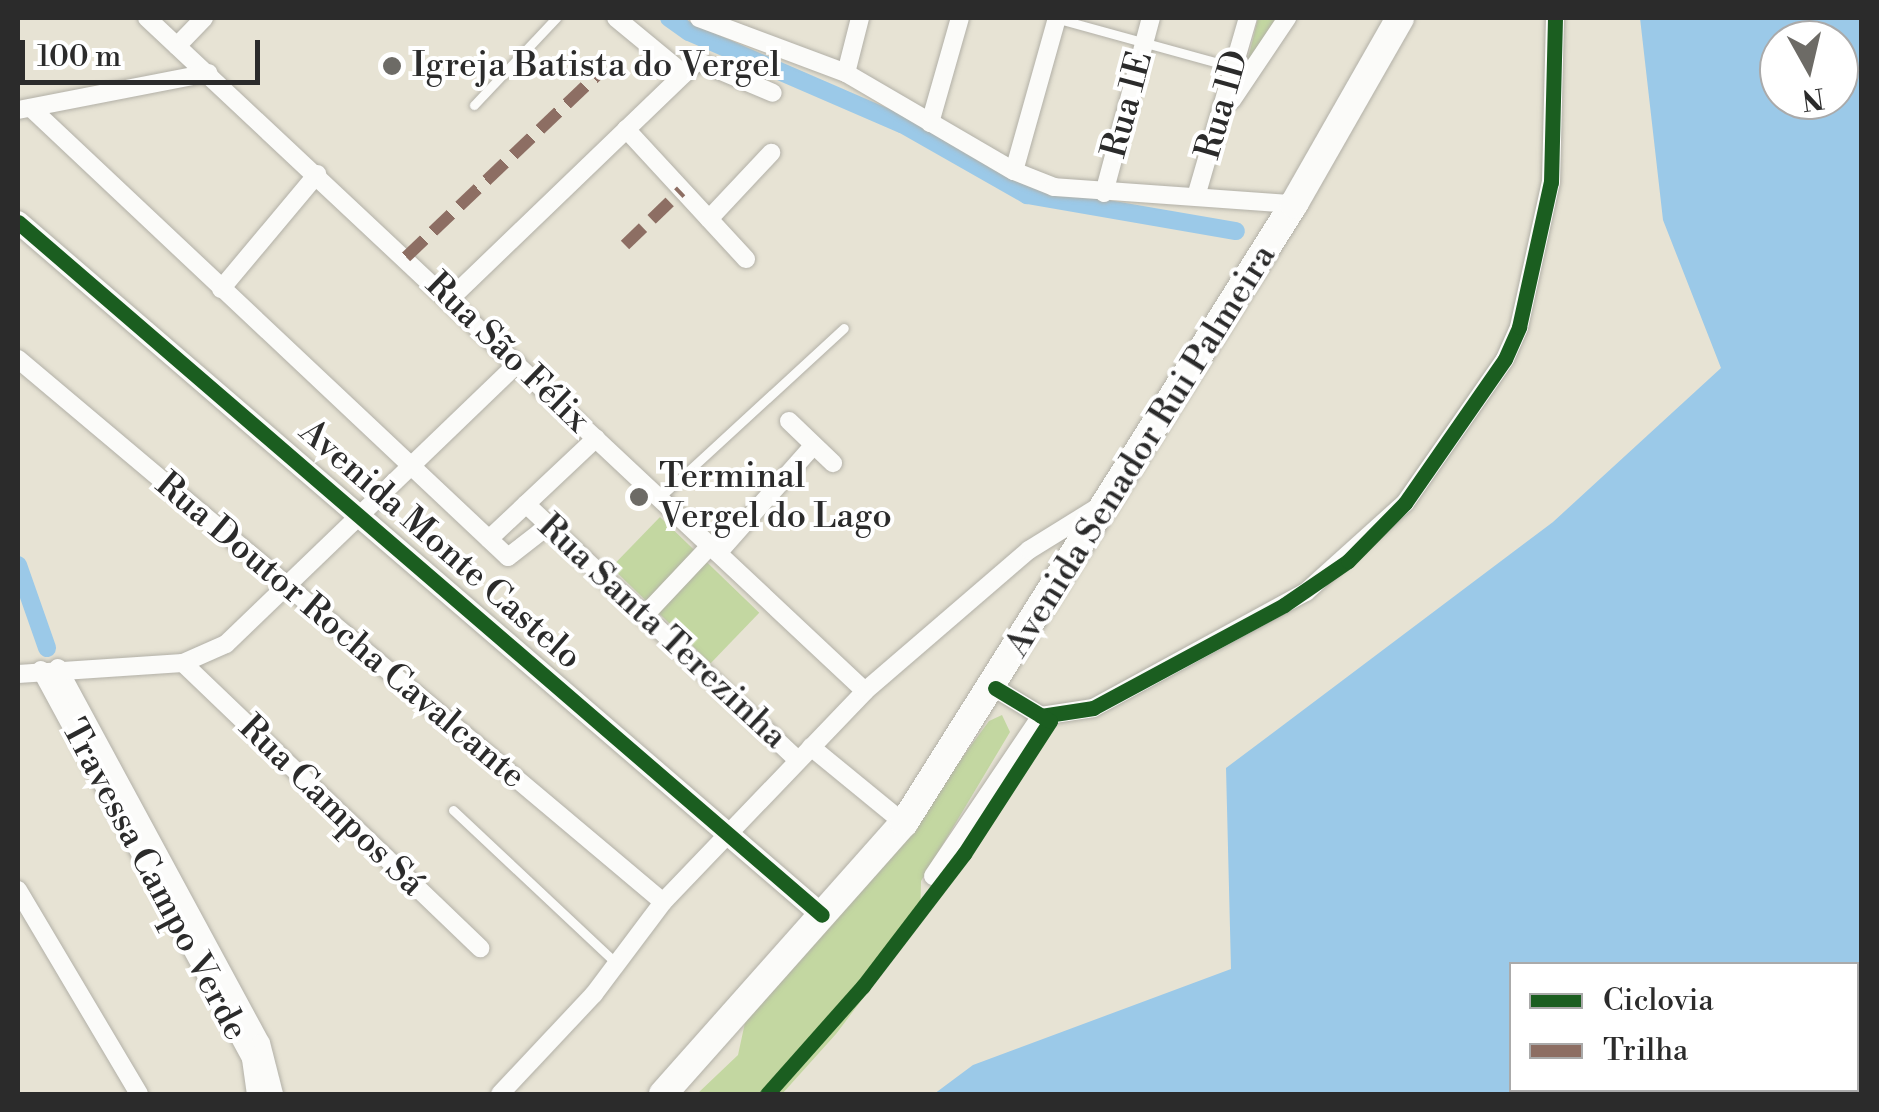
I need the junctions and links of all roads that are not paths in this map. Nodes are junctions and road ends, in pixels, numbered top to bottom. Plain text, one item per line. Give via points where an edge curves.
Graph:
1 (147, 18) edge
2 (204, 18) edge
3 (556, 18) edge
4 (616, 18) edge
5 (699, 18) edge
6 (860, 18) edge
7 (960, 18) edge
8 (1055, 18) edge
9 (1151, 18) edge
10 (1248, 18) edge
11 (1287, 18) edge
12 (1400, 18) edge
13 (1554, 18) edge
14 (1144, 44) junction
15 (178, 46) junction
16 (713, 48) junction
17 (1236, 68) junction
18 (208, 73) junction
19 (846, 73) junction
20 (684, 74) junction
21 (773, 93) dead end
22 (474, 105) dead end
23 (24, 109) edge
24 (1223, 114) junction
25 (930, 123) junction
26 (626, 129) junction
27 (771, 153) dead end
28 (1014, 171) junction
29 (317, 174) junction
30 (1104, 193) junction
31 (1196, 193) junction
32 (1294, 204) junction
33 (709, 219) junction
34 (18, 222) edge
35 (746, 260) dead end
36 (221, 289) junction
37 (450, 298) junction
38 (844, 328) dead end
39 (18, 359) edge
40 (517, 364) junction
41 (789, 421) dead end
42 (596, 438) junction
43 (814, 445) junction
44 (833, 463) dead end
45 (410, 467) junction
46 (660, 498) junction
47 (1108, 500) junction
48 (526, 504) junction
49 (359, 515) junction
50 (548, 526) junction
51 (489, 540) junction
52 (714, 550) junction
53 (285, 587) junction
54 (644, 616) junction
55 (183, 664) junction
56 (49, 669) junction
57 (18, 674) edge
58 (995, 688) junction
59 (865, 691) junction
60 (1042, 716) junction
61 (804, 753) junction
62 (453, 810) dead end
63 (904, 823) junction
64 (728, 834) junction
65 (933, 876) dead end
66 (18, 890) edge
67 (663, 902) junction
68 (822, 915) junction
69 (480, 948) dead end
70 (617, 964) junction
71 (251, 1043) junction
72 (139, 1094) edge
73 (256, 1094) edge
74 (274, 1094) edge
75 (500, 1094) edge
76 (663, 1094) edge

1 - 15 street, Rua São Félix
2 - 15 street
3 - 22 lane
4 - 20 street
5 - 16 street
6 - 19 street
7 - 25 street
8 - 14 lane
8 - 28 street
9 - 14 street, Rua 1E
10 - 17 street, Rua 1D
11 - 24 street
12 - 32 main road, Avenida Senador Rui Palmeira
13 - 60 street via 1551,182 1518,327 1505,358 1405,504 1348,561 1284,605 1092,708
14 - 17 lane
14 - 30 street, Rua 1E
15 - 18 street, Rua São Félix
16 - 19 street
16 - 20 street
16 - 21 street
17 - 24 street, Rua 1D
18 - 23 street
18 - 29 street, Rua São Félix
19 - 25 street
20 - 26 street
23 - 36 street
24 - 31 street, Rua 1D
25 - 28 street
26 - 33 street
26 - 37 street
27 - 33 street
28 - 30 street via 1054,187
29 - 36 street
29 - 37 street, Rua São Félix
30 - 31 street
31 - 32 street
32 - 47 main road, Avenida Senador Rui Palmeira
33 - 35 street
34 - 49 street, Avenida Monte Castelo
36 - 45 street
37 - 40 street, Rua São Félix
38 - 46 lane
39 - 53 street, Rua Doutor Rocha Cavalcante
40 - 42 street, Rua São Félix
40 - 45 street
41 - 43 street
42 - 46 street, Rua São Félix
42 - 48 street
43 - 44 street
43 - 52 street
45 - 49 street
45 - 51 street
46 - 52 street, Rua São Félix
47 - 58 main road, Avenida Senador Rui Palmeira
47 - 59 street via 1029,550
48 - 50 street, Rua Santa Terezinha
48 - 51 street
49 - 53 street
49 - 64 street, Avenida Monte Castelo
50 - 51 street via 512,558
50 - 54 street, Rua Santa Terezinha
52 - 54 street
52 - 59 street, Rua São Félix
53 - 55 street via 226,644
53 - 67 street, Rua Doutor Rocha Cavalcante
54 - 61 street, Rua Santa Terezinha
55 - 56 street
55 - 69 street, Rua Campos Sá
56 - 57 street
56 - 71 street
58 - 60 street
58 - 63 main road, Avenida Senador Rui Palmeira
59 - 61 street
60 - 65 street
61 - 63 street, Rua Santa Terezinha
61 - 64 street
62 - 70 lane
63 - 68 main road, Avenida Senador Rui Palmeira
64 - 67 street
64 - 68 street, Avenida Monte Castelo
66 - 72 street
67 - 70 street
68 - 76 main road, Avenida Senador Rui Palmeira
70 - 75 street
71 - 73 street, Travessa Campo Verde
71 - 74 street

